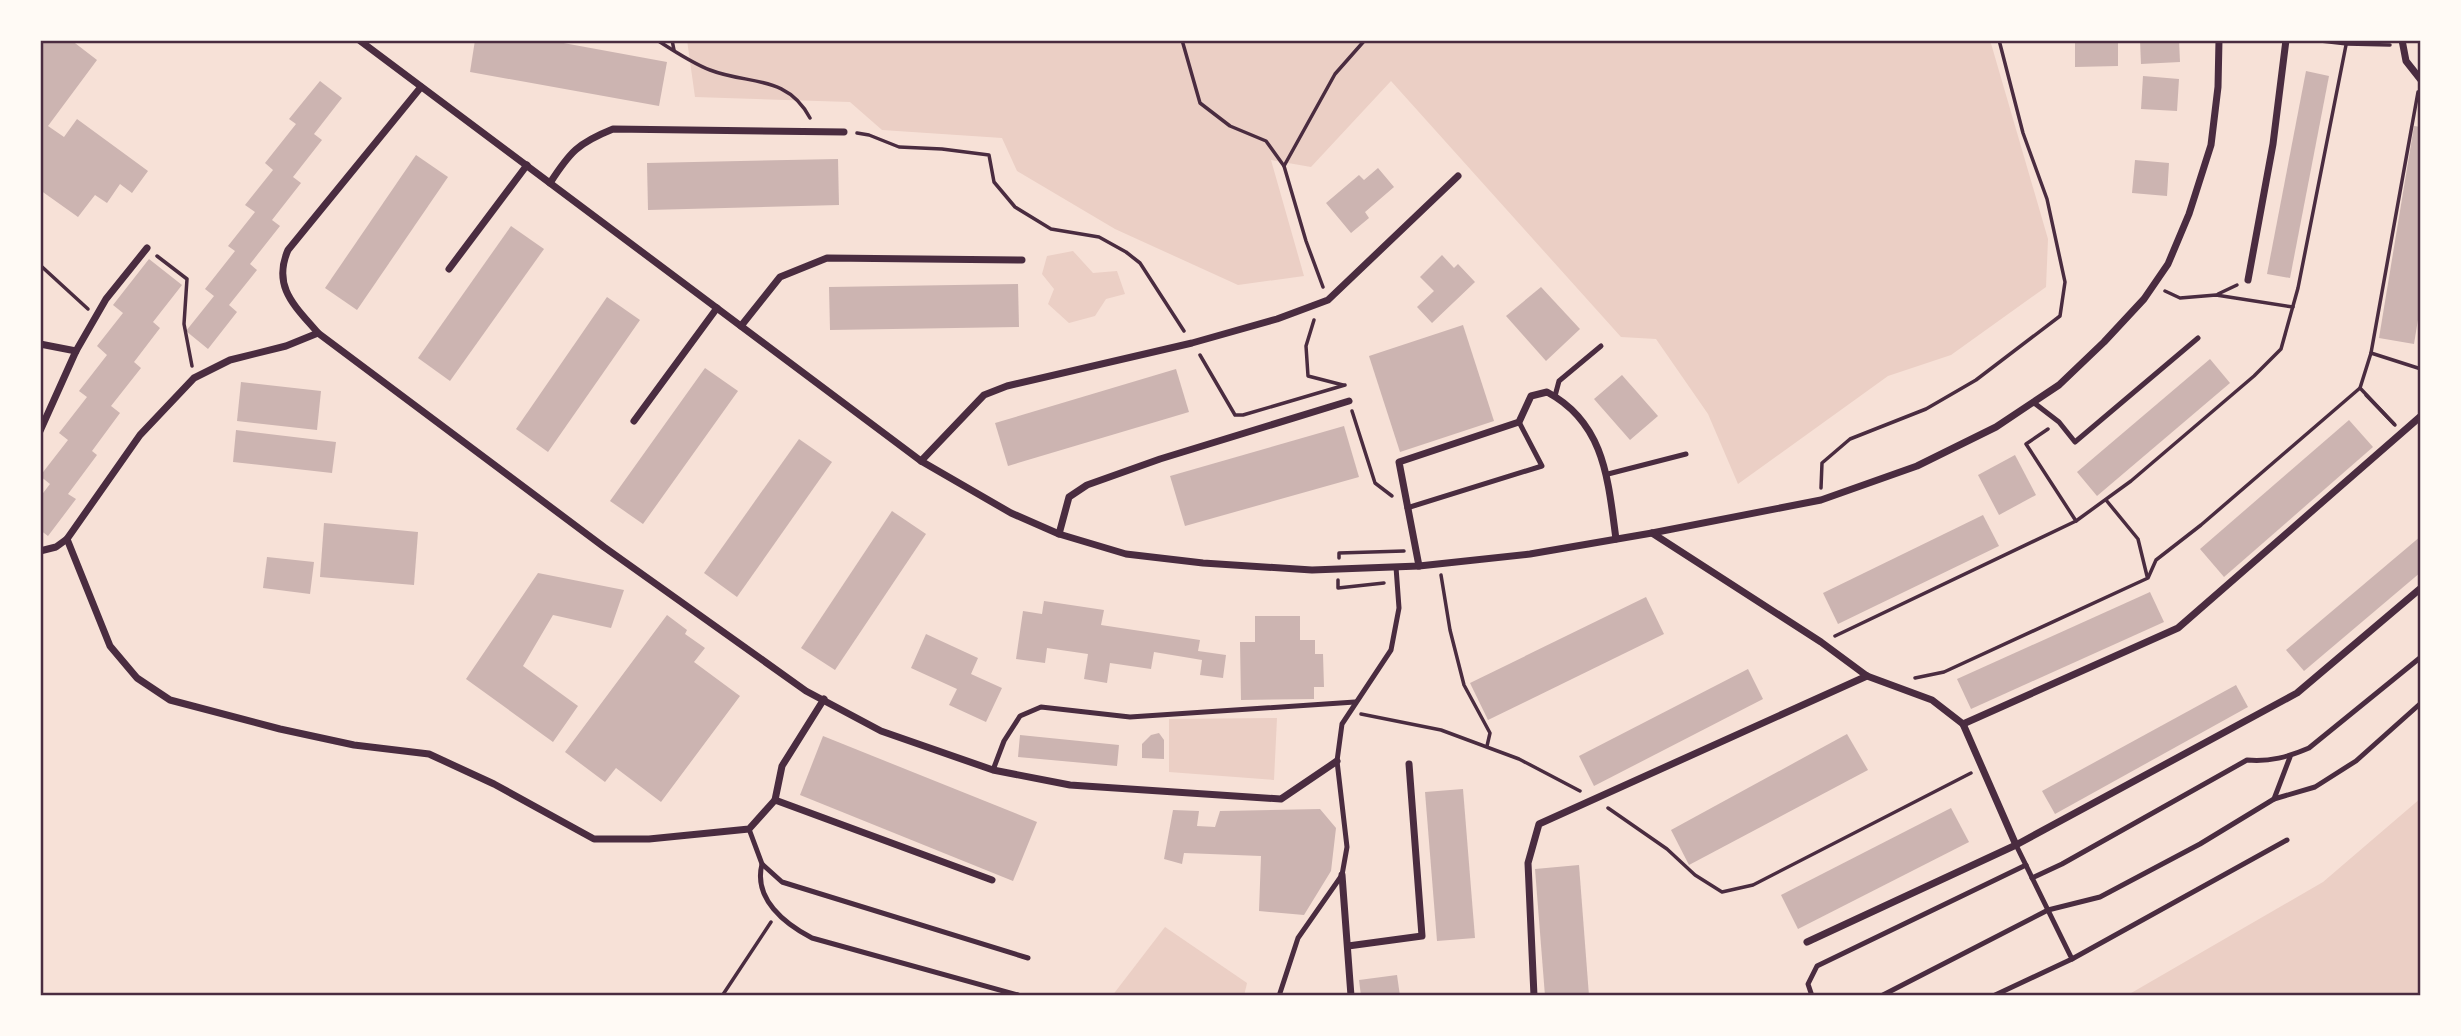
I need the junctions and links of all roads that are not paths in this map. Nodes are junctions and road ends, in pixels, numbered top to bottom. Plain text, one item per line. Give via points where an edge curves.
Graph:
1 (359, 40) edge
2 (2219, 40) edge
3 (2286, 40) edge
4 (2402, 43) edge
5 (2420, 80) edge
6 (421, 87) junction
7 (844, 132) road end
8 (527, 165) junction
9 (1458, 176) dead end
10 (550, 183) junction
11 (147, 247) road end
12 (1022, 260) dead end
13 (449, 268) dead end
14 (2248, 280) road end
15 (717, 308) junction
16 (741, 326) junction
17 (318, 332) junction
18 (2198, 338) dead end
19 (40, 344) edge
20 (1601, 346) dead end
21 (76, 351) junction
22 (1555, 396) junction
23 (1349, 401) road end
24 (2033, 402) junction
25 (2421, 416) edge
26 (634, 421) dead end
27 (1519, 422) junction
28 (40, 431) edge
29 (1686, 454) dead end
30 (920, 461) junction
31 (1608, 474) junction
32 (1407, 508) junction
33 (1652, 533) junction
34 (1059, 534) junction
35 (67, 539) junction
36 (1616, 539) junction
37 (40, 551) edge
38 (1419, 566) junction
39 (1396, 567) junction
40 (2421, 588) edge
41 (2421, 657) edge
42 (1867, 676) junction
43 (824, 699) junction
44 (1355, 702) junction
45 (2421, 703) edge
46 (1963, 724) junction
47 (2290, 757) junction
48 (1337, 761) junction
49 (1409, 764) dead end
50 (993, 770) junction
51 (2274, 799) junction
52 (775, 800) junction
53 (749, 829) junction
54 (2287, 840) dead end
55 (2015, 845) junction
56 (762, 864) junction
57 (2026, 865) junction
58 (1342, 875) junction
59 (2032, 878) junction
60 (992, 880) dead end
61 (2048, 910) junction
62 (1807, 942) dead end
63 (1348, 946) junction
64 (1028, 958) dead end
65 (2072, 959) junction
66 (1018, 995) edge
67 (1279, 996) edge
68 (1351, 996) edge
69 (1534, 996) edge
70 (1812, 996) edge
71 (1881, 996) edge
72 (1993, 996) edge

1 - 6 street
2 - 24 street via 2211,145 2168,264 2155,286 2095,351
3 - 14 street
4 - 5 street via 2406,61
6 - 8 street
6 - 17 street via 282,263 283,286 291,302
7 - 10 street via 613,129 589,138 568,155
8 - 10 street
8 - 13 street
9 - 30 street via 1328,300 1192,343 1007,386 984,396
10 - 15 street
11 - 21 street via 106,299
12 - 16 street via 827,258 780,277
15 - 16 street
15 - 26 street
16 - 30 street
17 - 35 street via 230,360 194,378 139,435
17 - 43 street via 604,547 806,691
18 - 24 lane via 2075,442
19 - 21 street
20 - 22 lane via 1559,381
21 - 28 street
22 - 27 street via 1547,392 1531,396
22 - 31 street via 1566,402 1592,436
23 - 34 street via 1087,485 1069,497
24 - 33 street via 1996,427 1917,466 1821,500
25 - 46 street via 2178,628
27 - 32 street via 1399,462
27 - 32 lane via 1542,466
29 - 31 lane
30 - 34 street via 1010,513
31 - 36 street
32 - 38 street
33 - 36 street
33 - 42 street
34 - 39 street via 1126,554 1203,563 1312,570
35 - 37 street
35 - 53 street via 110,646 136,678 170,700 354,746 429,754 594,839 649,839
36 - 38 street
38 - 39 street
39 - 44 lane via 1399,608 1391,650
40 - 55 street via 2297,693
41 - 47 lane via 2309,748
42 - 46 street via 1932,700
42 - 69 street via 1539,824 1528,863
43 - 50 street via 881,731
43 - 52 street via 782,766
44 - 48 lane via 1342,724
44 - 50 lane via 1130,717 1041,707 1020,716
45 - 51 lane via 2356,761 2315,787
46 - 55 street
47 - 51 lane
47 - 59 lane via 2247,760
48 - 50 street via 1281,799 1070,785
48 - 58 lane via 1347,847
49 - 63 street via 1422,936
51 - 61 lane via 2100,897
52 - 53 street
52 - 60 street
53 - 56 lane
54 - 65 lane
55 - 57 lane
55 - 62 street
56 - 64 lane via 782,882
56 - 66 lane via 762,886 770,906 793,928 813,938
57 - 59 lane
57 - 70 lane via 1817,966 1808,984
58 - 63 street
58 - 67 lane via 1298,939
59 - 61 lane
61 - 65 lane
61 - 71 lane
63 - 68 street
65 - 72 lane

